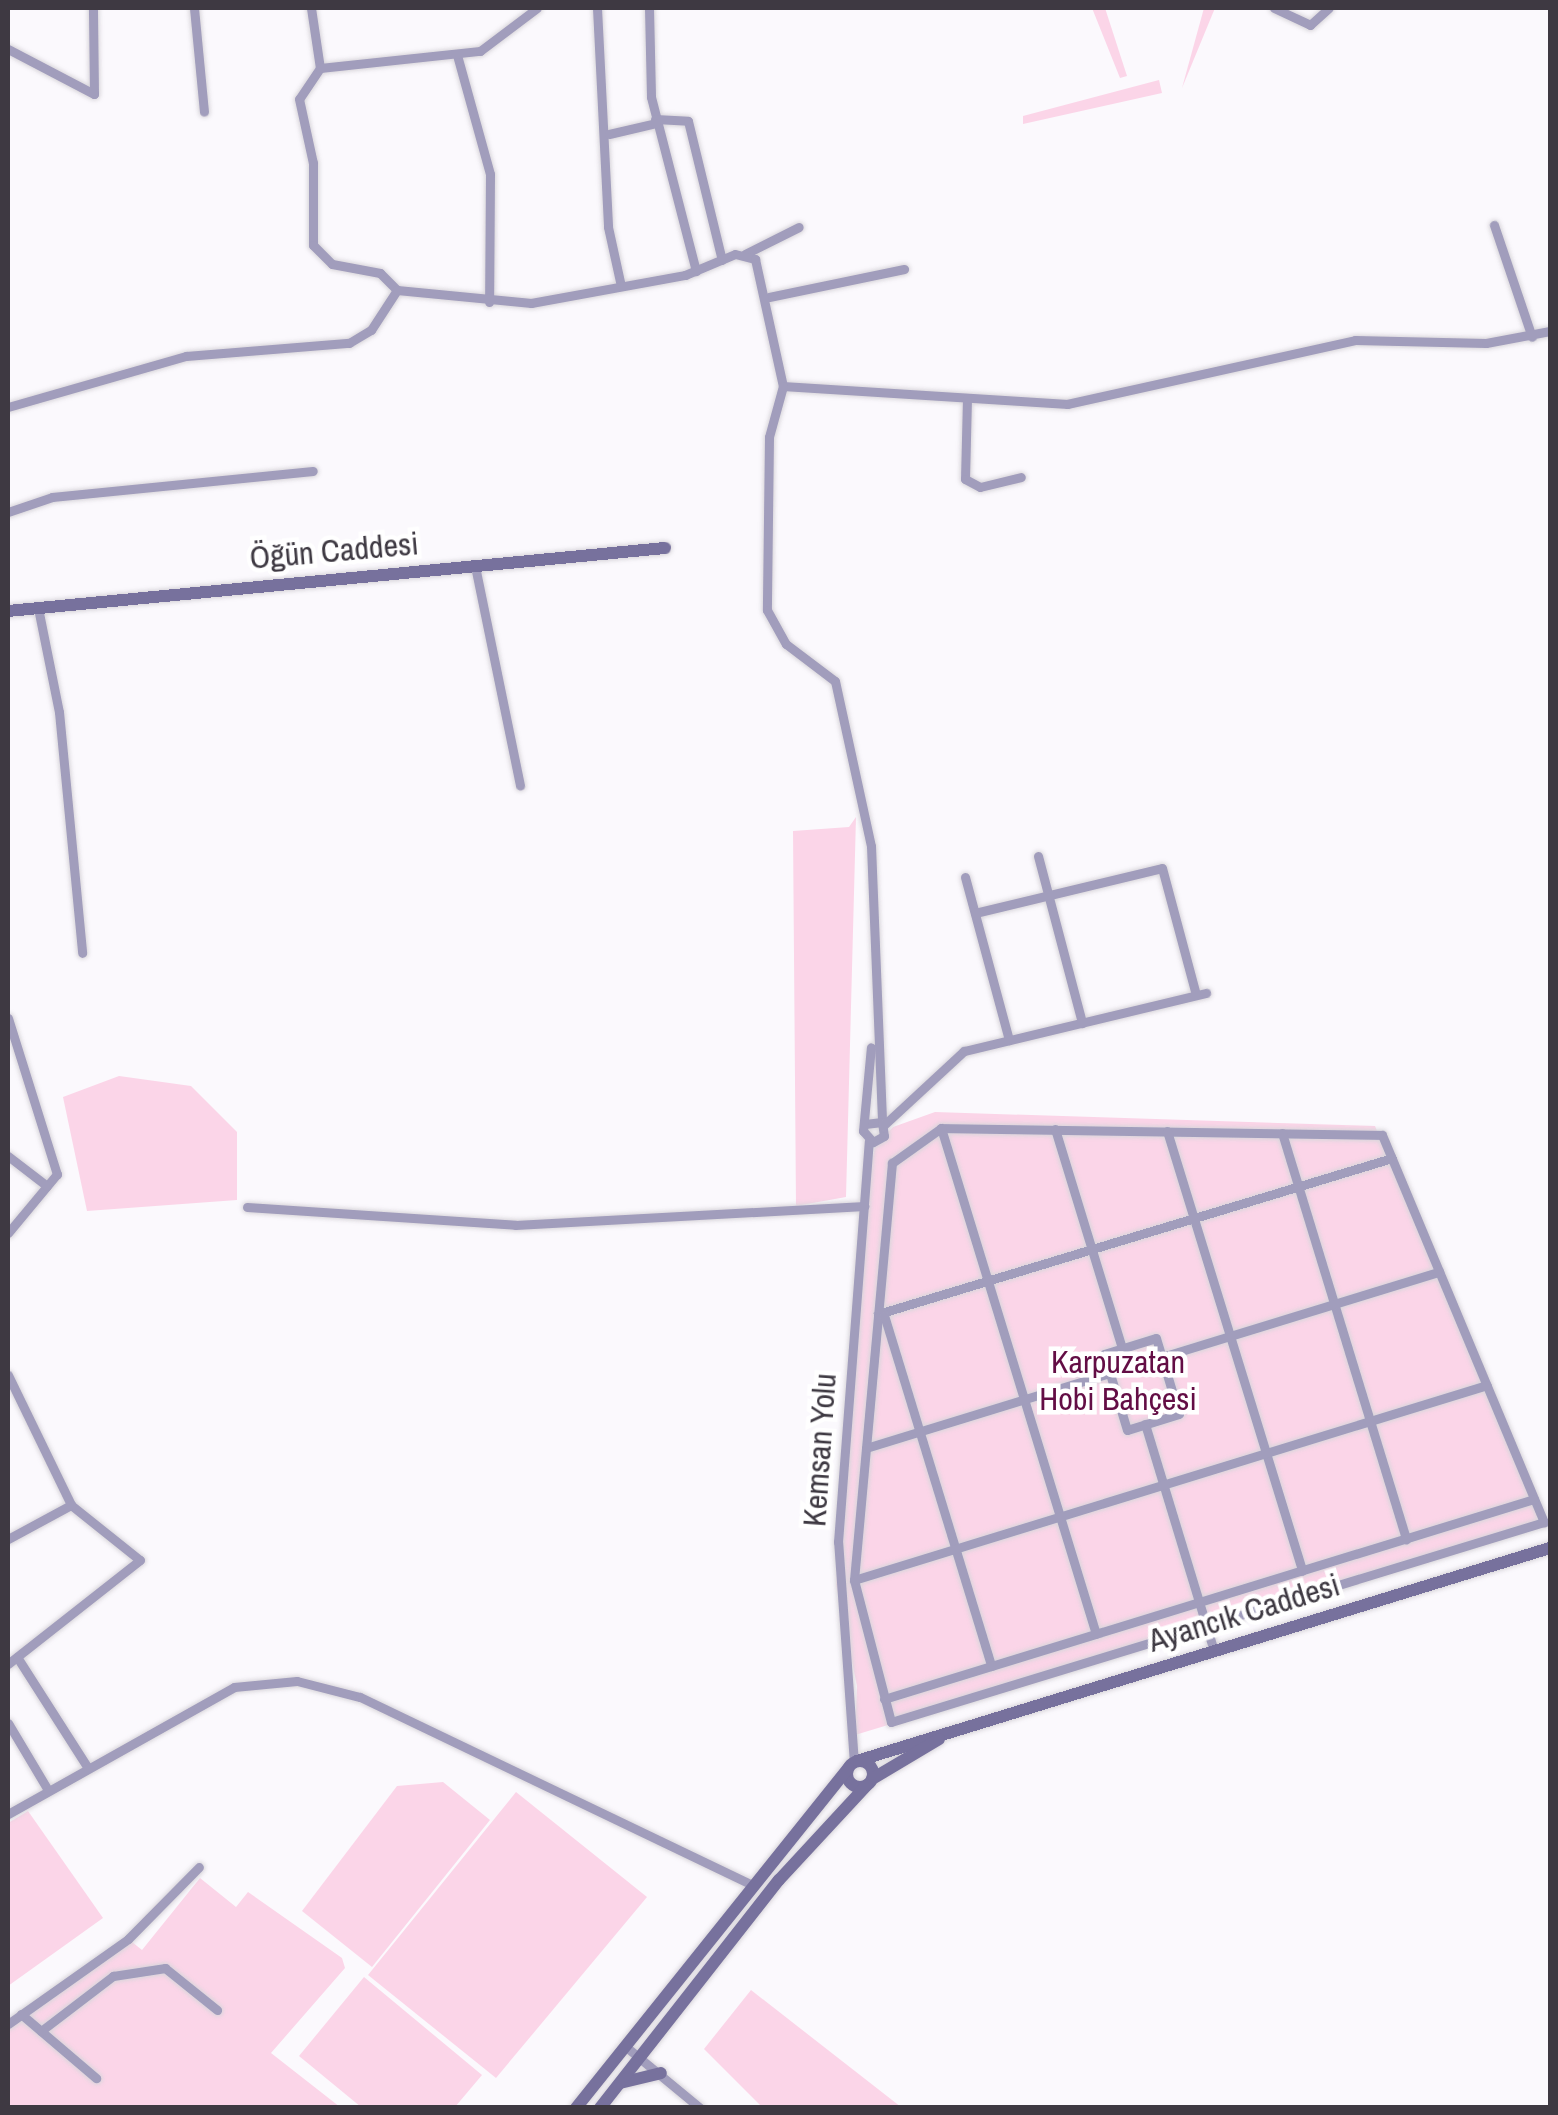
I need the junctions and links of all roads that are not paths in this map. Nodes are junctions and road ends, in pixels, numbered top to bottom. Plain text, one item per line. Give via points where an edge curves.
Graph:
1 (93, 8) edge
2 (194, 8) edge
3 (311, 8) edge
4 (537, 8) edge
5 (596, 8) edge
6 (648, 8) edge
7 (1274, 8) edge
8 (1329, 8) edge
9 (8, 49) edge
10 (458, 54) junction
11 (320, 68) junction
12 (204, 112) dead end
13 (656, 121) junction
14 (609, 134) junction
15 (1494, 225) dead end
16 (800, 227) dead end
17 (745, 254) junction
18 (722, 260) junction
19 (904, 269) dead end
20 (696, 271) junction
21 (621, 286) junction
22 (397, 290) junction
23 (768, 297) junction
24 (489, 302) junction
25 (1550, 331) edge
26 (1532, 337) junction
27 (783, 386) junction
28 (967, 398) junction
29 (8, 407) edge
30 (313, 471) dead end
31 (1021, 477) dead end
32 (8, 512) edge
33 (665, 548) dead end
34 (475, 566) junction
35 (38, 608) junction
36 (8, 611) edge
37 (520, 784) dead end
38 (1038, 856) dead end
39 (965, 877) dead end
40 (1048, 896) junction
41 (975, 913) junction
42 (82, 953) dead end
43 (8, 1018) edge
44 (1082, 1022) junction
45 (873, 1025) junction
46 (1008, 1040) junction
47 (883, 1123) junction
48 (865, 1124) junction
49 (940, 1128) junction
50 (1055, 1130) junction
51 (1167, 1131) junction
52 (1282, 1134) junction
53 (870, 1140) junction
54 (8, 1156) edge
55 (1392, 1158) junction
56 (47, 1186) junction
57 (1298, 1187) junction
58 (864, 1206) junction
59 (247, 1207) dead end
60 (1194, 1219) junction
61 (8, 1233) edge
62 (1092, 1251) junction
63 (1439, 1272) junction
64 (988, 1283) junction
65 (1334, 1304) junction
66 (881, 1314) junction
67 (1230, 1336) junction
68 (1122, 1348) junction
69 (1162, 1357) junction
70 (1110, 1373) junction
71 (8, 1375) edge
72 (1487, 1385) junction
73 (10, 1388) edge
74 (1024, 1400) junction
75 (1370, 1421) junction
76 (1145, 1424) junction
77 (920, 1432) junction
78 (866, 1448) junction
79 (1266, 1454) junction
80 (1164, 1485) junction
81 (1534, 1499) junction
82 (71, 1505) junction
83 (1482, 1516) junction
84 (1060, 1517) junction
85 (1489, 1538) junction
86 (8, 1539) edge
87 (1406, 1539) junction
88 (1550, 1548) edge
89 (956, 1549) junction
90 (1371, 1550) junction
91 (1302, 1571) junction
92 (1378, 1572) junction
93 (854, 1580) junction
94 (1200, 1602) junction
95 (1206, 1625) junction
96 (1096, 1634) junction
97 (1214, 1650) junction
98 (1025, 1656) junction
99 (12, 1660) edge
100 (991, 1666) junction
101 (1032, 1679) junction
102 (884, 1700) junction
103 (8, 1723) edge
104 (954, 1731) junction
105 (853, 1764) junction
106 (88, 1768) junction
107 (870, 1782) junction
108 (48, 1790) junction
109 (8, 1814) edge
110 (199, 1867) dead end
111 (751, 1884) junction
112 (217, 2010) dead end
113 (21, 2014) junction
114 (8, 2024) edge
115 (40, 2031) junction
116 (625, 2046) junction
117 (641, 2056) junction
118 (661, 2073) junction
119 (96, 2078) dead end
120 (617, 2084) junction
121 (576, 2108) edge
122 (600, 2108) edge
123 (700, 2108) edge

1 - 9 street via 94,94
2 - 12 street
3 - 11 street
4 - 10 street via 506,39
5 - 14 street
6 - 13 street
7 - 8 street via 1310,25
10 - 11 street
10 - 24 street via 490,174
11 - 22 street via 299,99 312,163 313,245 332,264 376,271
13 - 14 street
13 - 18 street via 688,121
13 - 20 street
14 - 21 street via 608,227
15 - 26 street
16 - 17 street
17 - 18 street
17 - 23 street
18 - 20 street
19 - 23 street
20 - 21 street
21 - 24 street
22 - 24 street
22 - 29 street via 371,330 348,343 186,356
23 - 27 street
25 - 26 street
26 - 28 street via 1355,340 1066,404
27 - 28 street
27 - 45 street via 769,437 767,610 786,644 835,681 871,846
28 - 31 street via 965,479 980,488
30 - 32 street via 52,497
33 - 34 street, Öğün Caddesi
34 - 35 street, Öğün Caddesi
34 - 37 street
35 - 36 street, Öğün Caddesi
35 - 42 street via 59,712
38 - 40 street
39 - 41 street
40 - 41 street
40 - 44 street
40 - 44 street via 1162,868 1201,994
41 - 46 street
43 - 56 street via 19,1038 18,1075 58,1174
44 - 46 street
45 - 47 street
45 - 48 street
46 - 47 street via 964,1051
47 - 48 street
47 - 53 street via 884,1136
48 - 53 street
49 - 50 street
49 - 64 street
49 - 66 street via 892,1163
50 - 51 street
50 - 62 street
51 - 52 street
51 - 60 street
52 - 55 street via 1382,1135
52 - 57 street
53 - 58 street, Kemsan Yolu
54 - 56 street
55 - 57 street
55 - 63 street
56 - 61 street
57 - 60 street
57 - 65 street
58 - 59 street via 516,1225
58 - 105 street, Kemsan Yolu via 838,1542
60 - 62 street
60 - 67 street
62 - 64 street
62 - 68 street
63 - 65 street
63 - 72 street
64 - 66 street
64 - 74 street
65 - 67 street
65 - 75 street
66 - 77 street
66 - 78 street
67 - 69 street
67 - 79 street
68 - 69 street via 1156,1338
68 - 70 street via 1104,1354
69 - 76 street via 1179,1414
70 - 74 street
70 - 76 street via 1127,1430
71 - 73 street
72 - 75 street
72 - 81 street
73 - 82 street
74 - 77 street
74 - 84 street
75 - 79 street
75 - 87 street
76 - 80 street
77 - 78 street
77 - 89 street
78 - 93 street
79 - 80 street
79 - 91 street
80 - 84 street
80 - 94 street
81 - 83 street
81 - 85 street via 1544,1522
82 - 86 street
82 - 99 street via 140,1560
83 - 85 street
83 - 87 street
84 - 89 street
84 - 96 street
85 - 92 street
87 - 90 street
88 - 97 street, Ayancık Caddesi
89 - 93 street
89 - 100 street
90 - 91 street
90 - 92 street
91 - 94 street
92 - 95 street
93 - 102 street
94 - 95 street
94 - 96 street
95 - 97 street
95 - 101 street
96 - 98 street
97 - 104 street, Ayancık Caddesi
98 - 100 street
98 - 101 street
99 - 106 street
100 - 102 street
101 - 102 street via 891,1722
103 - 108 street
104 - 105 street, Ayancık Caddesi
104 - 107 street, Ayancık Caddesi
105 - 107 street via 872,1767
105 - 107 street via 852,1784
105 - 111 street
106 - 108 street
106 - 111 street via 244,1683 311,1682 376,1704
107 - 117 street, Ayancık Caddesi
108 - 109 street
110 - 113 street via 128,1938
111 - 116 street
112 - 115 street via 165,1968 113,1976
113 - 114 street
113 - 115 street
115 - 119 street
116 - 117 street
116 - 121 street
117 - 118 street
117 - 120 street, Ayancık Caddesi
118 - 120 street
118 - 123 street
120 - 122 street, Ayancık Caddesi

